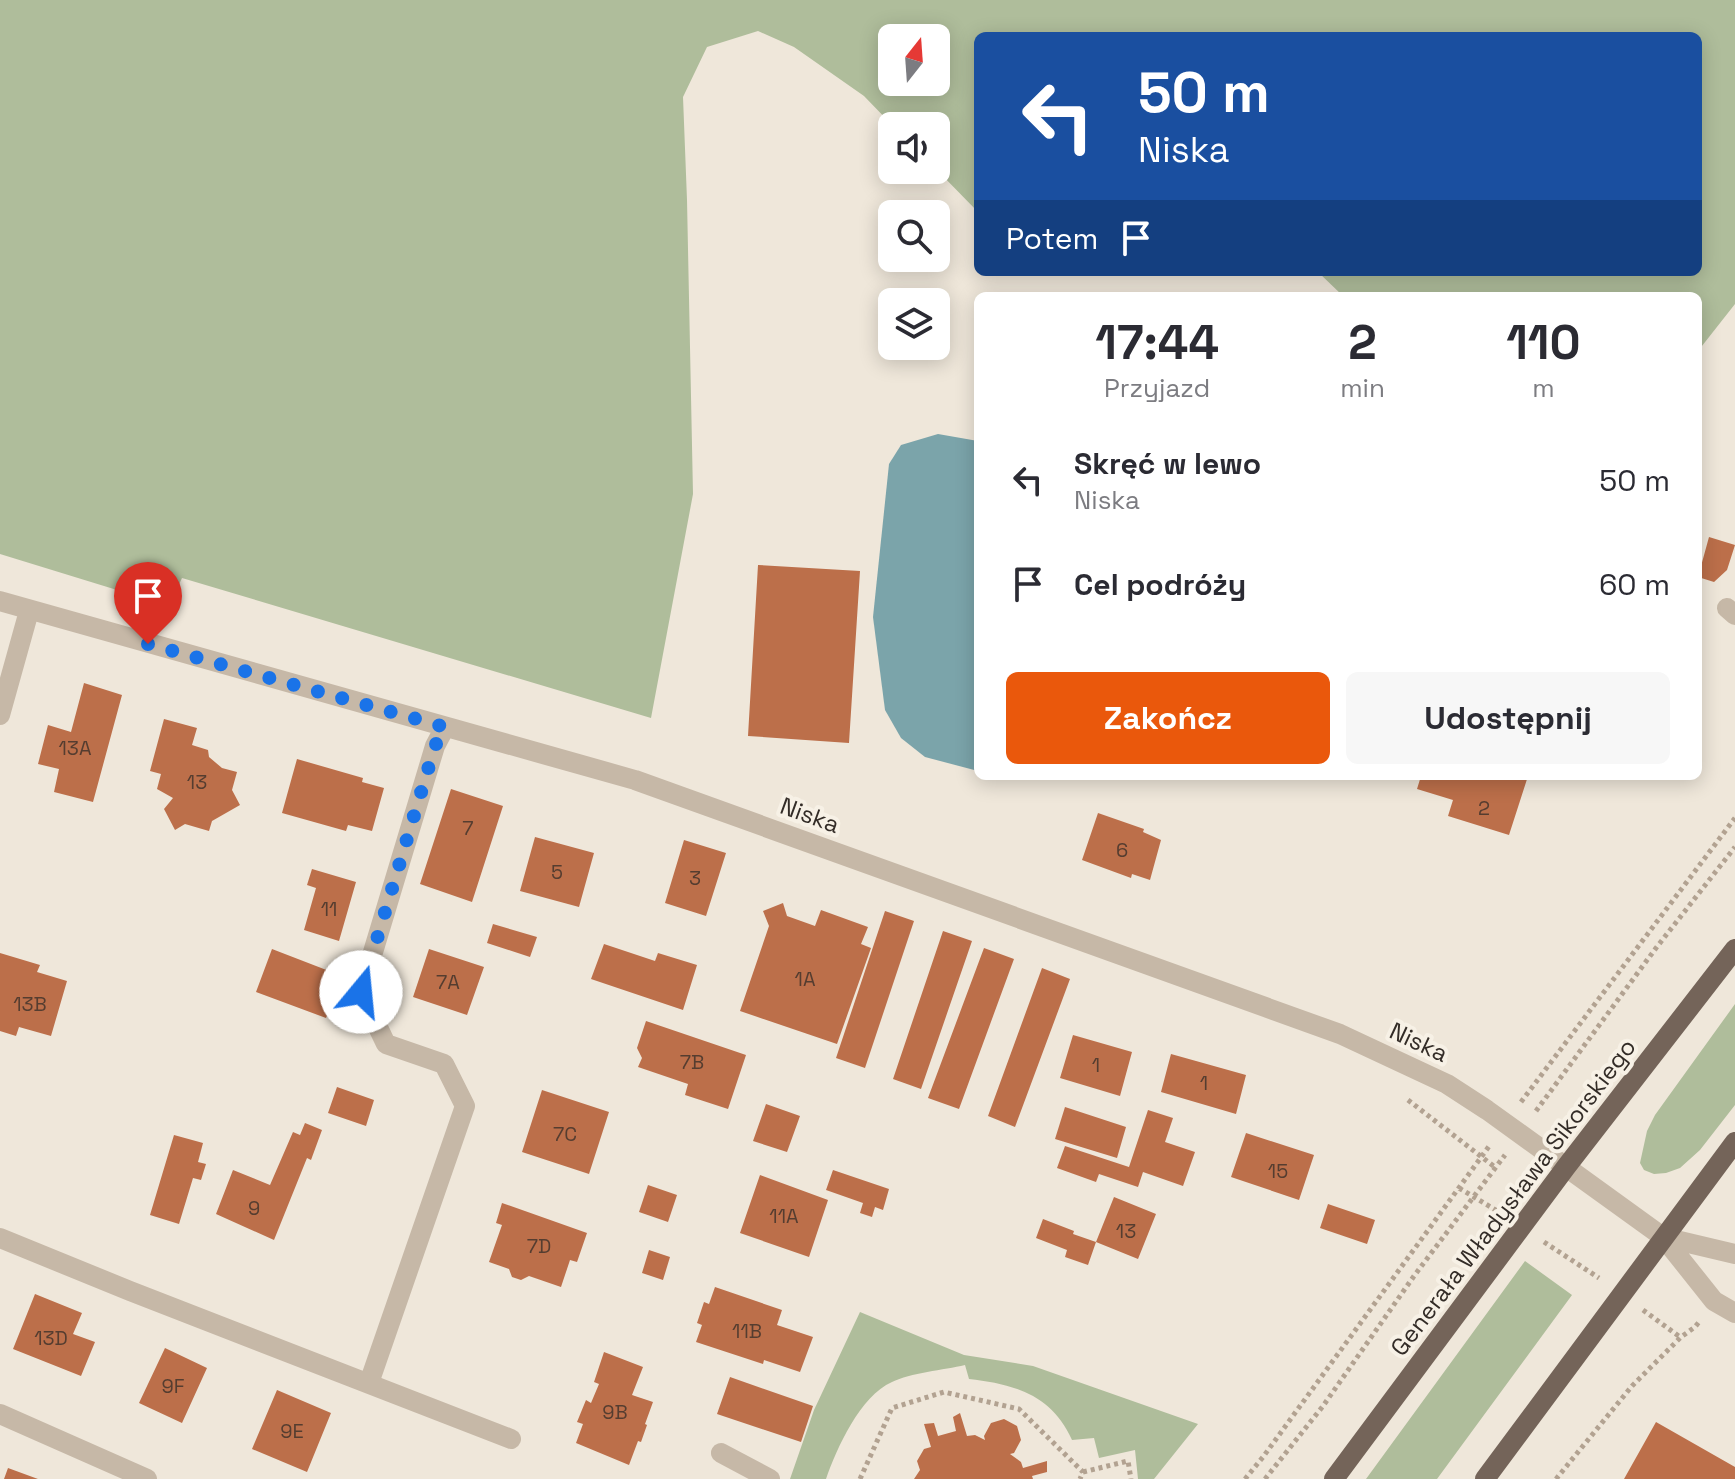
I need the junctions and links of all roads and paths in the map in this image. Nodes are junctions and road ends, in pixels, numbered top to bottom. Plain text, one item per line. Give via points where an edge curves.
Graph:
1 (0, 601) edge
2 (29, 611) junction
3 (0, 715) edge
4 (445, 727) junction
5 (1735, 847) edge
6 (1735, 949) edge
7 (1400, 1094) dead end
8 (1520, 1134) junction
9 (1735, 1142) edge
10 (1566, 1167) junction
11 (1496, 1168) junction
12 (1459, 1188) dead end
13 (1475, 1197) junction
14 (1522, 1227) junction
15 (1663, 1237) junction
16 (0, 1238) edge
17 (1735, 1254) edge
18 (1622, 1295) junction
19 (1735, 1313) edge
20 (1703, 1317) dead end
21 (1681, 1337) junction
22 (369, 1383) junction
23 (0, 1414) edge
24 (511, 1439) dead end
25 (721, 1453) dead end
26 (1082, 1476) edge
27 (147, 1479) edge
28 (770, 1479) edge
29 (860, 1479) edge
30 (1131, 1479) edge
31 (1265, 1479) edge
32 (1334, 1479) edge
33 (1485, 1479) edge
34 (1556, 1479) edge

1 - 2 street, Niska
2 - 3 street
2 - 4 street, Niska
4 - 8 street, Niska via 635,780 1326,1028 1447,1084
4 - 22 street via 361,992 386,1044 444,1064 465,1106
5 - 8 path
6 - 10 main road, Generała Władysława Sikorskiego
7 - 11 path
8 - 10 street, Niska
8 - 11 path
9 - 15 main road
10 - 14 main road, Generała Władysława Sikorskiego
10 - 15 street, Niska
11 - 13 path
12 - 13 path
13 - 14 path
13 - 31 path
14 - 18 path
14 - 32 main road, Generała Władysława Sikorskiego
15 - 17 street
15 - 18 main road
15 - 19 street via 1714,1301
16 - 22 street
18 - 21 path
18 - 33 main road
20 - 21 path
21 - 34 path via 1632,1386
22 - 24 street
23 - 27 street
25 - 28 street
26 - 29 path via 1019,1409 944,1392 892,1408
26 - 30 path via 1128,1461

